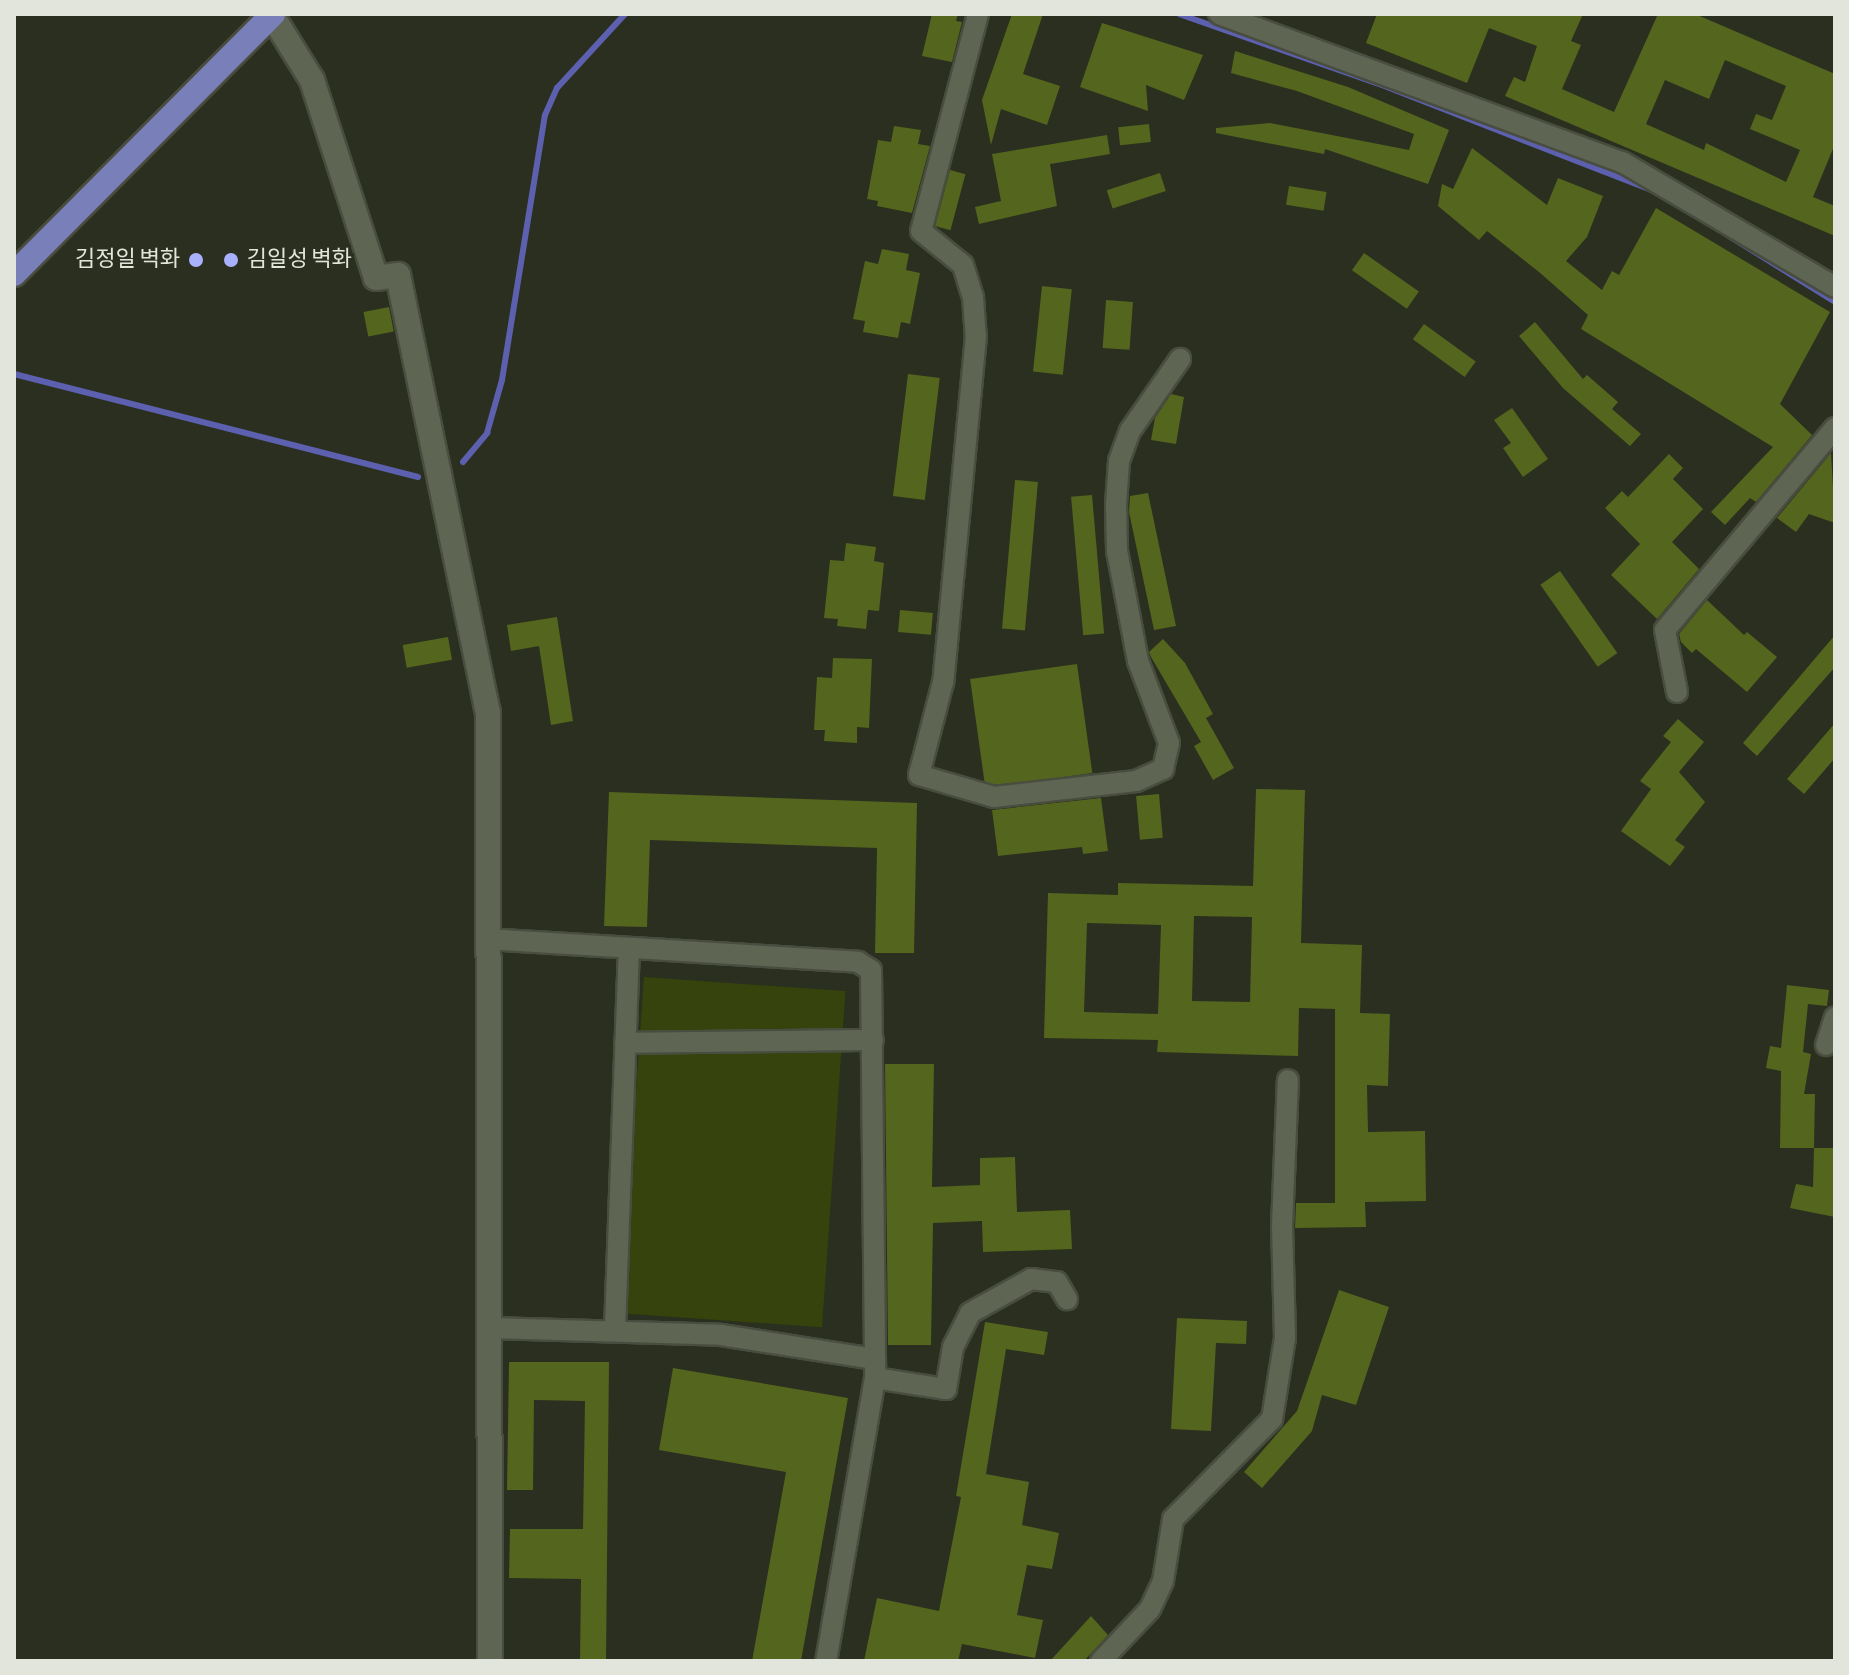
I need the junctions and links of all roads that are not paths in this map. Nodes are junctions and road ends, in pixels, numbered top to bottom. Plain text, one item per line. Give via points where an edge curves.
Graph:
1 (978, 14) edge
2 (1219, 14) edge
3 (272, 15) edge
4 (14, 274) edge
5 (1835, 287) edge
6 (1180, 359) dead end
7 (1835, 428) edge
8 (1677, 692) dead end
9 (486, 939) junction
10 (629, 948) junction
11 (1835, 1017) edge
12 (873, 1040) junction
13 (625, 1043) junction
14 (1826, 1045) dead end
15 (1288, 1080) dead end
16 (1067, 1299) dead end
17 (491, 1328) junction
18 (615, 1329) junction
19 (875, 1368) junction
20 (490, 1661) edge
21 (826, 1661) edge
22 (1101, 1661) edge

1 - 6 street via 921,231 963,265 973,297 976,336 943,682 919,775 994,797 1136,781 1163,769 1169,743 1138,661 1117,551 1116,504 1119,461 1130,431
2 - 5 street via 1622,162
3 - 4 main road
3 - 9 street via 312,80 376,278 398,275 488,712
7 - 8 street via 1665,630
9 - 10 street
9 - 17 street
10 - 12 street via 858,962 871,970
10 - 13 street
11 - 14 street
12 - 13 street
12 - 19 street
13 - 18 street
15 - 22 street via 1282,1227 1285,1338 1272,1419 1173,1519 1163,1581 1150,1609
16 - 19 street via 1057,1282 1031,1279 970,1313 953,1347 946,1389
17 - 18 street
17 - 20 street
18 - 19 street via 721,1335
19 - 21 street

